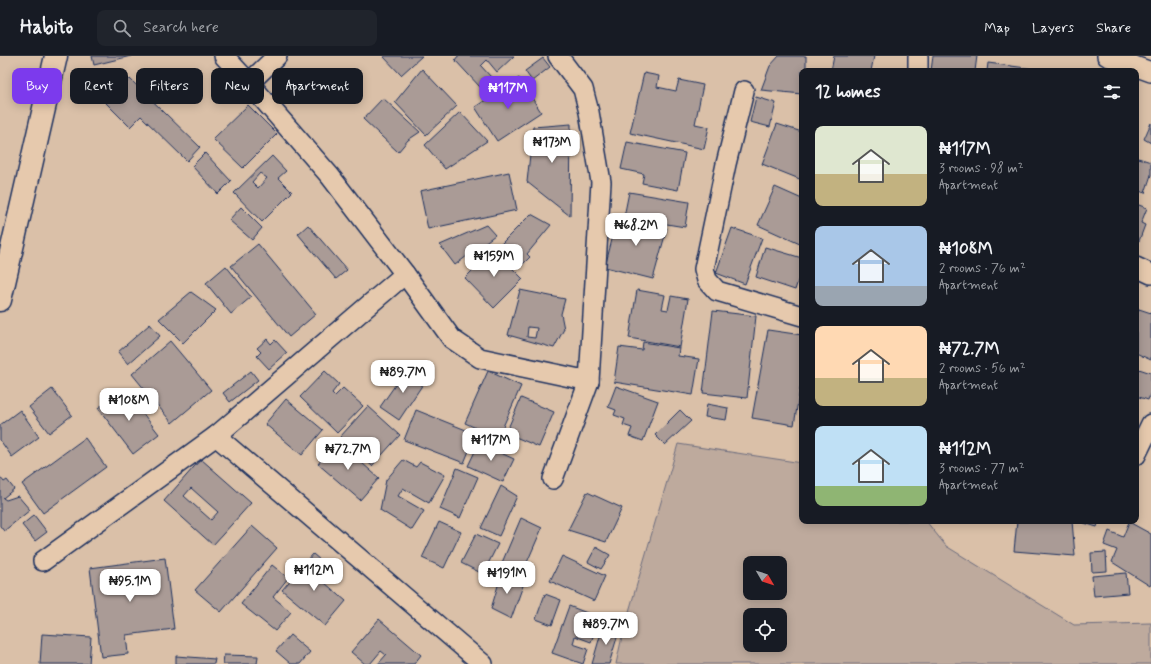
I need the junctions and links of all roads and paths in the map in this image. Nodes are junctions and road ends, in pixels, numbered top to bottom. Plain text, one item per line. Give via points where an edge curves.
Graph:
1 (56, 56) edge
2 (224, 56) edge
3 (277, 56) edge
4 (558, 56) edge
5 (918, 56) edge
6 (1108, 56) edge
7 (235, 68) edge
8 (918, 68) edge
9 (264, 69) edge
10 (1151, 72) edge
11 (744, 91) dead end
12 (264, 100) edge
13 (1139, 269) edge
14 (405, 274) junction
15 (1151, 274) edge
16 (0, 300) edge
17 (799, 315) edge
18 (589, 381) junction
19 (1151, 424) edge
20 (216, 436) junction
21 (1139, 449) edge
22 (553, 479) dead end
23 (43, 561) dead end
24 (483, 664) edge

1 - 16 main road
2 - 7 street
3 - 9 street
4 - 18 street via 583,88 601,182
5 - 8 street
6 - 10 street
11 - 17 street via 704,269 707,280 717,291
12 - 14 street via 330,176
13 - 15 street
14 - 18 street via 452,340 480,358
14 - 20 street
18 - 22 street
19 - 21 street
20 - 23 street
20 - 24 street

